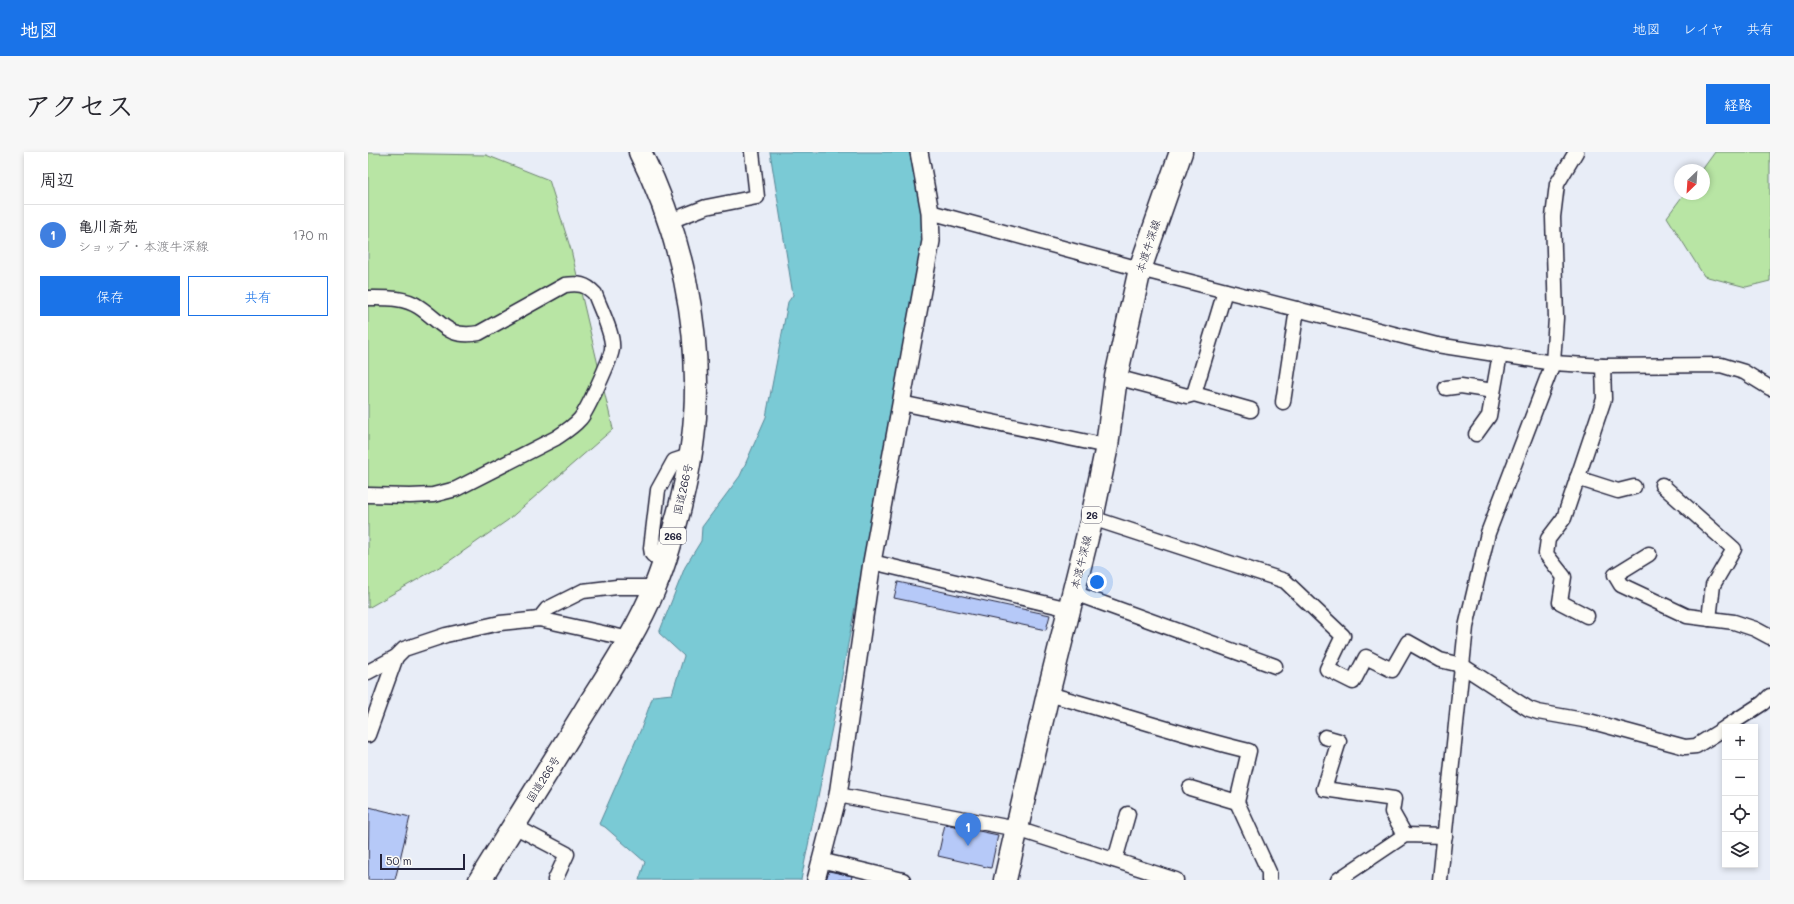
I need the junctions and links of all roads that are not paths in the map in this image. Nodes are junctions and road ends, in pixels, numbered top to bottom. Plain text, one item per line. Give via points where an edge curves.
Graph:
1 (640, 152) edge
2 (752, 152) edge
3 (919, 152) edge
4 (1181, 152) edge
5 (1576, 152) edge
6 (930, 212) junction
7 (670, 222) junction
8 (1140, 269) junction
9 (1225, 291) junction
10 (368, 298) edge
11 (1297, 309) junction
12 (1500, 354) junction
13 (1553, 362) junction
14 (1603, 366) junction
15 (1116, 377) junction
16 (1446, 388) dead end
17 (1770, 388) edge
18 (1493, 391) junction
19 (1194, 394) junction
20 (1283, 402) dead end
21 (901, 403) junction
22 (1251, 410) dead end
23 (1476, 434) dead end
24 (1107, 446) junction
25 (1577, 478) junction
26 (1662, 485) dead end
27 (1634, 486) dead end
28 (368, 495) edge
29 (1092, 518) junction
30 (1649, 554) dead end
31 (872, 562) junction
32 (655, 587) junction
33 (1072, 601) junction
34 (1588, 616) dead end
35 (539, 619) junction
36 (1709, 619) junction
37 (1770, 636) edge
38 (630, 639) junction
39 (396, 657) junction
40 (1461, 664) junction
41 (1275, 666) dead end
42 (368, 672) edge
43 (1048, 694) junction
44 (1770, 696) edge
45 (1731, 724) edge
46 (1722, 730) edge
47 (368, 735) edge
48 (1326, 737) dead end
49 (1190, 788) dead end
50 (838, 795) junction
51 (1237, 802) junction
52 (1128, 814) dead end
53 (514, 826) junction
54 (1016, 829) junction
55 (1405, 835) junction
56 (1445, 836) junction
57 (820, 860) junction
58 (1115, 860) junction
59 (1146, 875) edge
60 (480, 880) edge
61 (555, 880) edge
62 (816, 880) edge
63 (903, 880) edge
64 (1005, 880) edge
65 (1176, 880) edge
66 (1269, 880) edge
67 (1338, 880) edge
68 (1440, 880) edge

1 - 7 main road, 国道266号 / 266
2 - 7 street via 757,197 706,207
3 - 6 street
4 - 8 main road, 本渡牛深線 / 26
5 - 13 street via 1557,184 1553,217 1556,318
6 - 8 street
6 - 21 street via 931,241
7 - 32 main road, 国道266号 / 266 via 690,303 696,383 695,418 690,459 671,543
8 - 9 street
8 - 15 main road, 本渡牛深線 / 26
9 - 11 street
9 - 19 street
10 - 28 street via 404,300 420,307 441,326 452,332 469,335 479,333 565,285 576,283 584,285 595,294 613,349 581,418 556,438 456,489 433,495
11 - 12 street via 1437,345
11 - 20 street
12 - 13 street
12 - 18 street
13 - 14 street
13 - 40 street via 1488,533 1466,627
14 - 17 street via 1721,364 1744,372
14 - 25 street via 1604,399
15 - 19 street via 1187,396
15 - 24 main road, 本渡牛深線 / 26
16 - 18 street via 1461,386
18 - 23 street via 1489,416
19 - 22 street
21 - 24 street
21 - 31 street
24 - 29 main road, 本渡牛深線 / 26
25 - 27 street via 1618,491
25 - 34 street via 1564,518 1548,539 1546,554 1564,577 1560,602
26 - 36 street via 1734,550 1713,585
29 - 33 main road, 本渡牛深線 / 26
29 - 40 street via 1286,581 1343,636 1327,669 1353,682 1366,657 1392,670 1408,642 1440,660
30 - 36 street via 1615,575 1621,585 1687,616
31 - 33 street
31 - 50 street
32 - 35 street via 617,587 583,591 547,609
32 - 38 main road, 国道266号 / 266
33 - 41 street
33 - 43 main road, 本渡牛深線 / 26
35 - 38 street
35 - 39 street via 500,623 446,635 404,649
36 - 37 street via 1734,622
38 - 53 main road, 国道266号 / 266
39 - 42 street
39 - 47 street
40 - 46 street via 1529,709 1538,712 1589,721 1685,747 1696,746
40 - 56 street
43 - 51 street via 1249,751
43 - 54 main road, 本渡牛深線 / 26
44 - 45 street via 1764,703
48 - 55 street via 1339,741 1324,789 1394,799 1392,812
49 - 51 street
50 - 54 street
50 - 57 street
51 - 66 street via 1269,872
52 - 58 street
53 - 60 main road, 国道266号 / 266
53 - 61 street via 566,854
54 - 58 street
54 - 64 main road, 本渡牛深線 / 26
55 - 56 street
55 - 67 street
56 - 68 street
57 - 62 street
57 - 63 street
58 - 59 street
59 - 65 street

